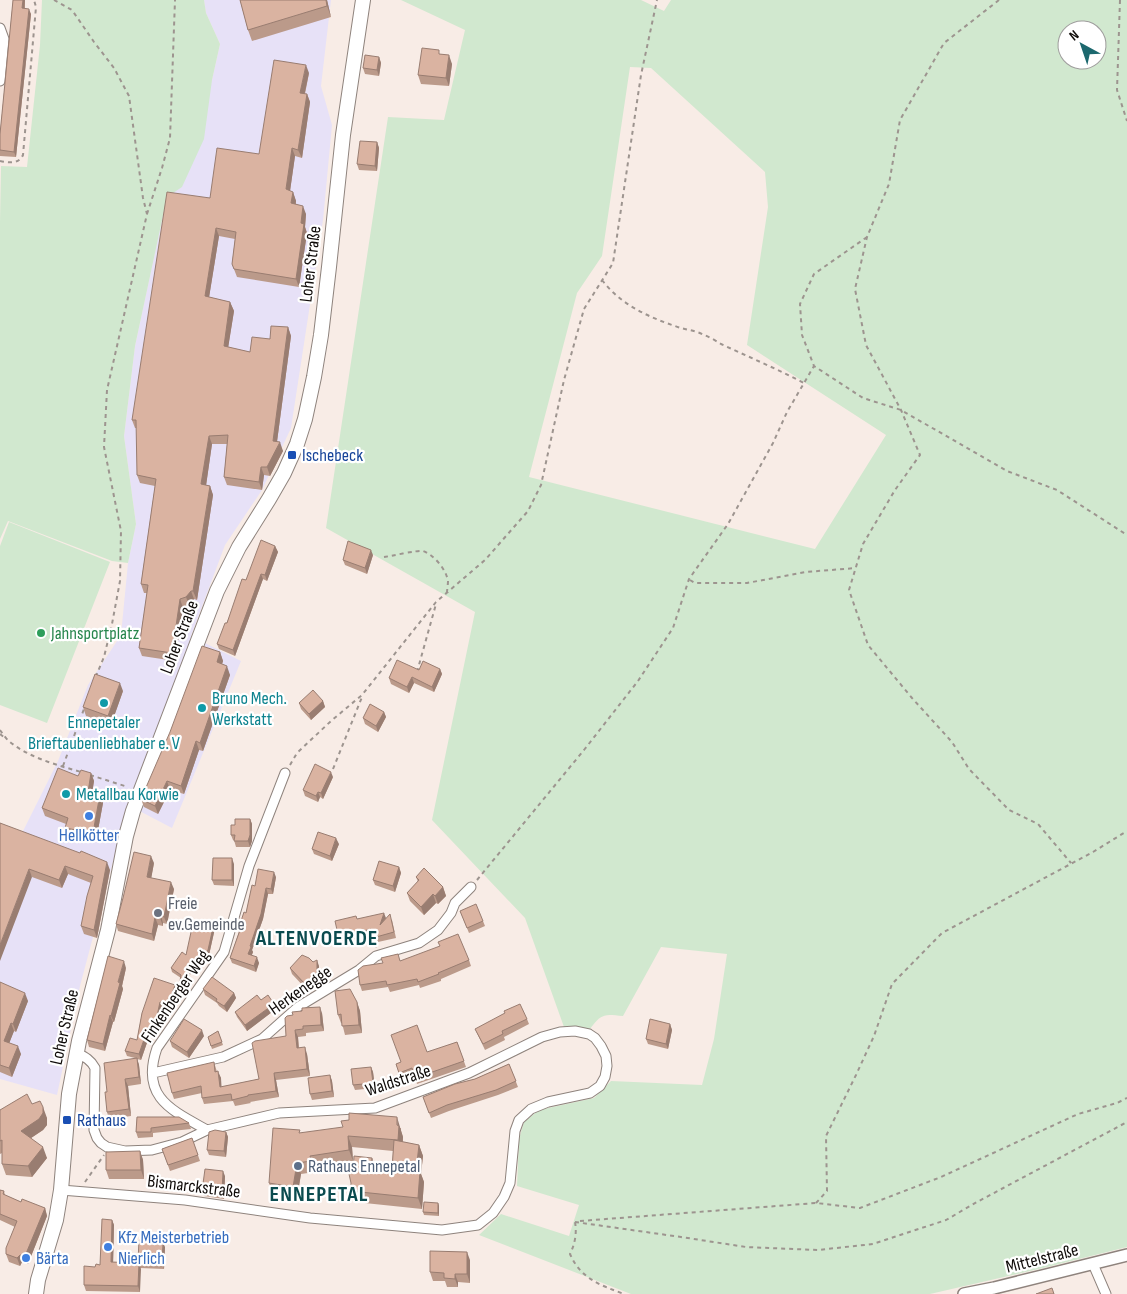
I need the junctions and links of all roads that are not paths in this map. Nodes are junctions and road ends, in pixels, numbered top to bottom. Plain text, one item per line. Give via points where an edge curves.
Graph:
1 (363, 0) edge
2 (0, 28) edge
3 (0, 81) edge
4 (285, 773) road end
5 (471, 887) road end
6 (77, 1053) junction
7 (153, 1073) junction
8 (207, 1130) junction
9 (510, 1182) joint
10 (61, 1190) junction
11 (1127, 1255) edge
12 (1093, 1264) junction
13 (36, 1294) edge
14 (964, 1294) edge
15 (1106, 1294) edge

1 - 6 main road, Loher Straße via 342,144 330,266 305,419 284,473 239,547 217,591 140,791 126,836 108,930
2 - 3 street via 4,39
4 - 7 street, Finkenberger Weg via 249,866 224,952 156,1048
5 - 7 street, Herkenegge via 455,903 438,930 419,942 376,956 298,1007 262,1039 223,1057
6 - 8 street, Waldstraße via 95,1068 94,1130 101,1143 110,1148 152,1150 182,1142
6 - 10 main road, Loher Straße
7 - 8 street, Finkenberger Weg via 153,1085 165,1104
8 - 9 street, Waldstraße via 279,1112 375,1108 469,1073 542,1037 575,1031 589,1034 606,1056 605,1077 600,1086 590,1093 548,1102 519,1120 514,1131
9 - 10 street, Bismarckstraße via 493,1213 478,1225 442,1230 310,1218 185,1200
10 - 13 main road, Loher Straße
11 - 12 street, Mittelstraße
12 - 14 street, Mittelstraße
12 - 15 street

